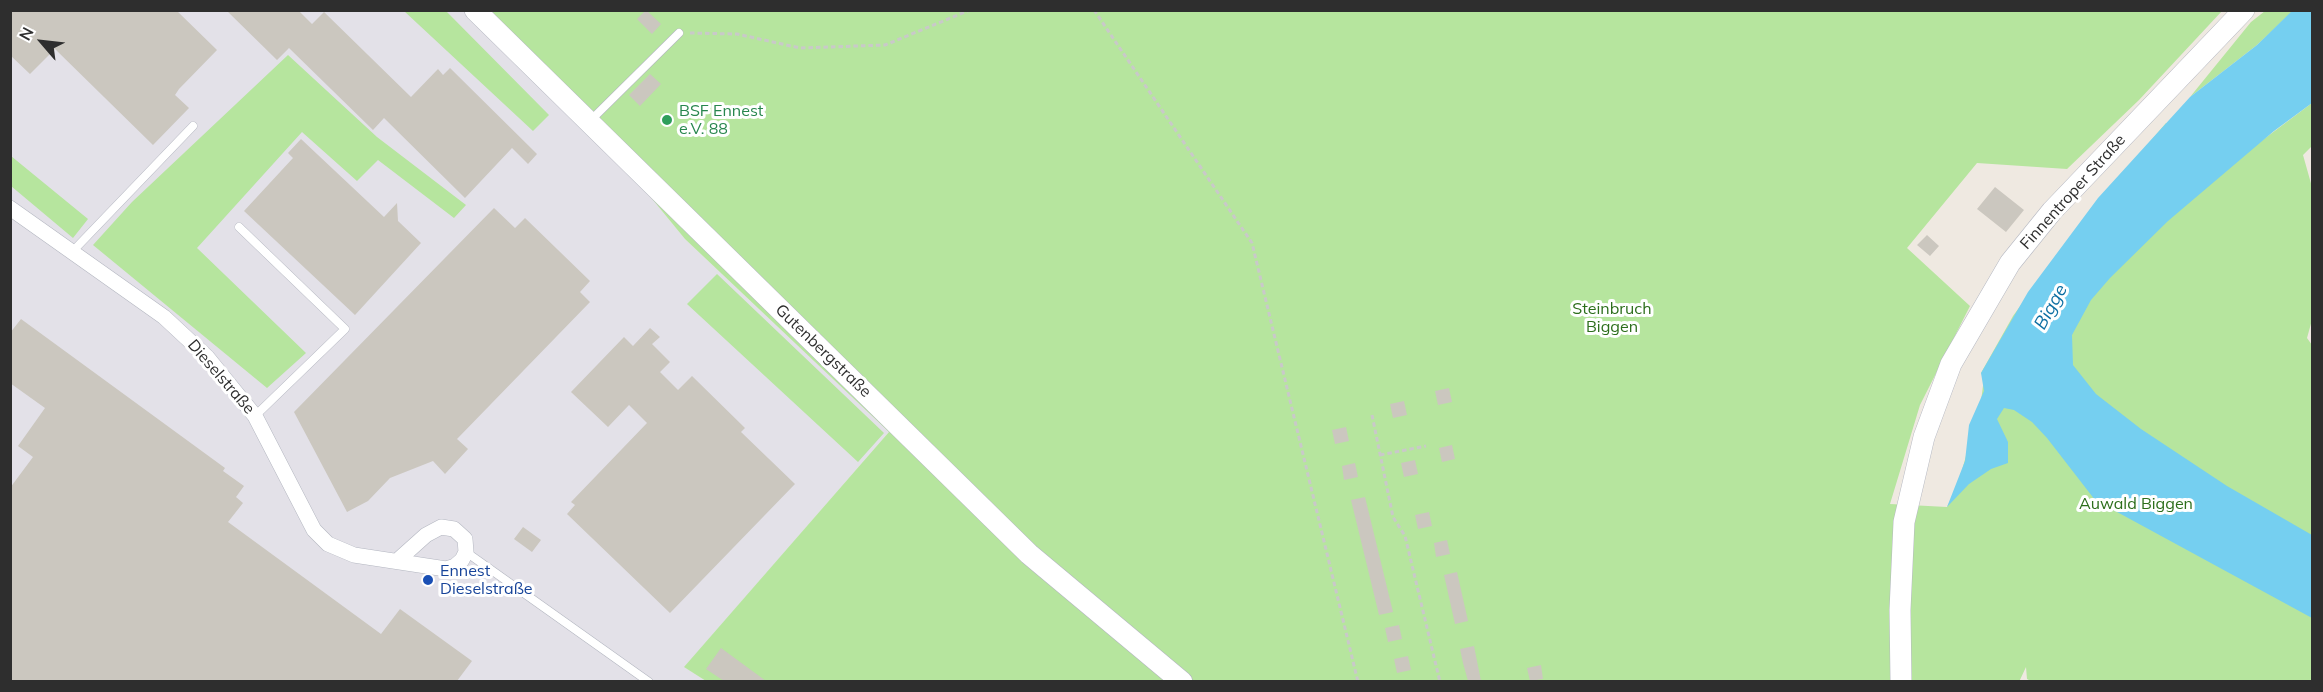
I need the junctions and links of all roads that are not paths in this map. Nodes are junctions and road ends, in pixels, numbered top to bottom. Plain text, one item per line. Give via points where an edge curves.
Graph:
1 (475, 10) edge
2 (2244, 10) edge
3 (679, 33) road end
4 (589, 122) junction
5 (193, 126) dead end
6 (10, 208) edge
7 (239, 228) dead end
8 (72, 252) junction
9 (255, 416) junction
10 (466, 552) junction
11 (397, 561) junction
12 (649, 681) edge
13 (1182, 681) edge
14 (1901, 681) edge

1 - 4 main road, Gutenbergstraße
2 - 14 main road, Finnentroper Straße via 2052,211 2010,263 1951,364 1924,437 1904,522
3 - 4 lane
4 - 13 main road, Gutenbergstraße via 1029,554
5 - 8 lane
6 - 8 street, Dieselstraße
7 - 9 lane via 345,329
8 - 9 street, Dieselstraße via 164,317 207,357
9 - 11 street, Dieselstraße via 314,530 328,544 354,555
10 - 11 street, Dieselstraße via 455,566 446,569
10 - 11 street via 461,533 441,527
10 - 12 lane

